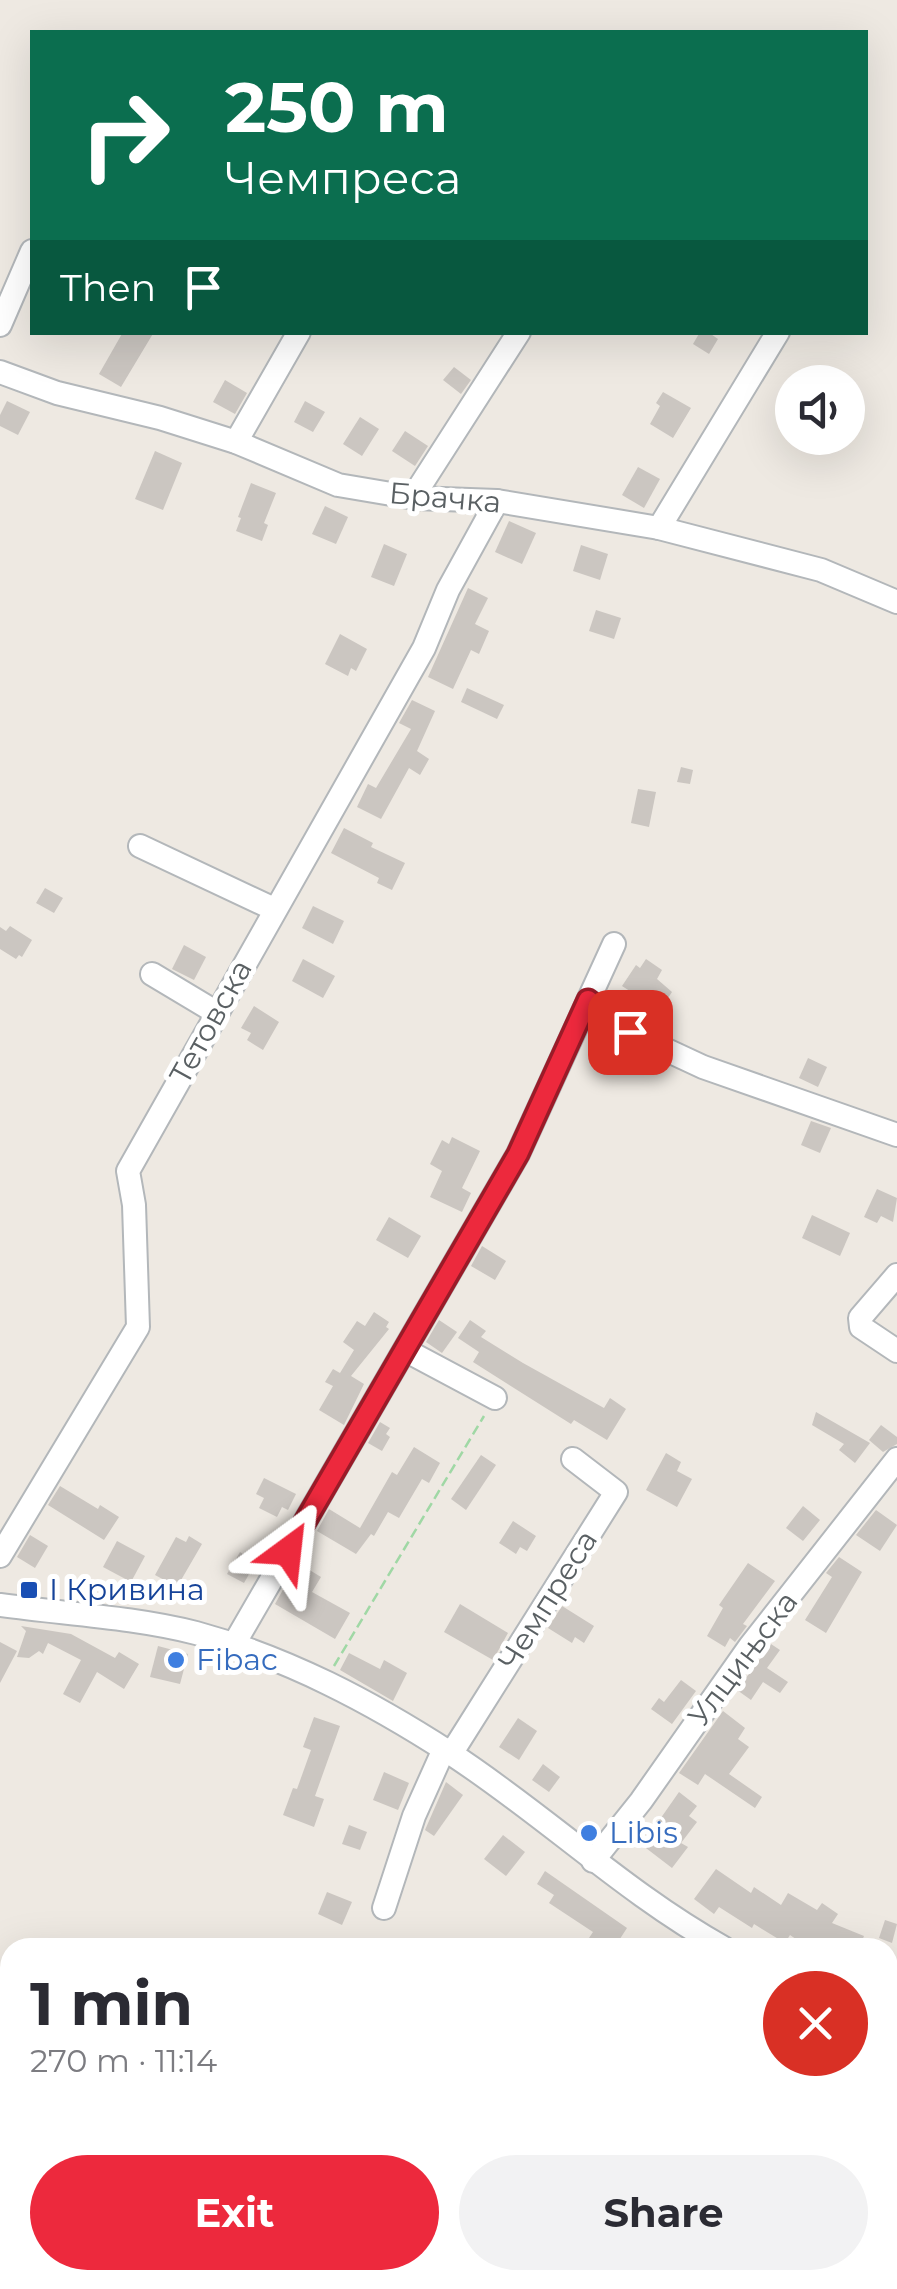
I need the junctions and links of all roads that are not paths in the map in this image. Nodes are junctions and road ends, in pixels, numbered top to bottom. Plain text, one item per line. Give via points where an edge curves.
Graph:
1 (30, 255) edge
2 (0, 325) edge
3 (297, 335) edge
4 (518, 335) edge
5 (776, 335) edge
6 (0, 372) edge
7 (236, 442) junction
8 (412, 498) junction
9 (497, 502) junction
10 (659, 528) junction
11 (897, 602) edge
12 (140, 846) dead end
13 (274, 908) junction
14 (614, 944) dead end
15 (152, 974) dead end
16 (588, 1000) junction
17 (217, 1013) junction
18 (897, 1135) edge
19 (897, 1274) edge
20 (406, 1350) junction
21 (897, 1351) edge
22 (495, 1398) road end
23 (572, 1459) dead end
24 (897, 1460) edge
25 (0, 1556) edge
26 (0, 1605) edge
27 (234, 1644) junction
28 (448, 1751) junction
29 (593, 1861) junction
30 (384, 1908) dead end
31 (708, 1938) edge

1 - 2 street
3 - 7 street
4 - 8 street
5 - 10 street
6 - 7 street, Брачка
7 - 8 street, Брачка via 338,485
8 - 9 street, Брачка
9 - 10 street, Брачка
9 - 13 street, Тетовска via 424,648
10 - 11 street, Брачка via 820,570
12 - 13 street
13 - 17 street, Тетовска
14 - 16 street
15 - 17 street
16 - 18 street via 630,1032 703,1066
16 - 20 street via 518,1154
17 - 25 street, Тетовска via 128,1170 138,1327
19 - 21 street via 860,1318 861,1327
20 - 22 street
20 - 27 street
23 - 28 street, Чемпреса via 616,1492
24 - 29 street, Улцињска
26 - 27 street via 166,1627
27 - 28 street via 383,1710
28 - 29 street
28 - 30 street via 414,1816
29 - 31 street

